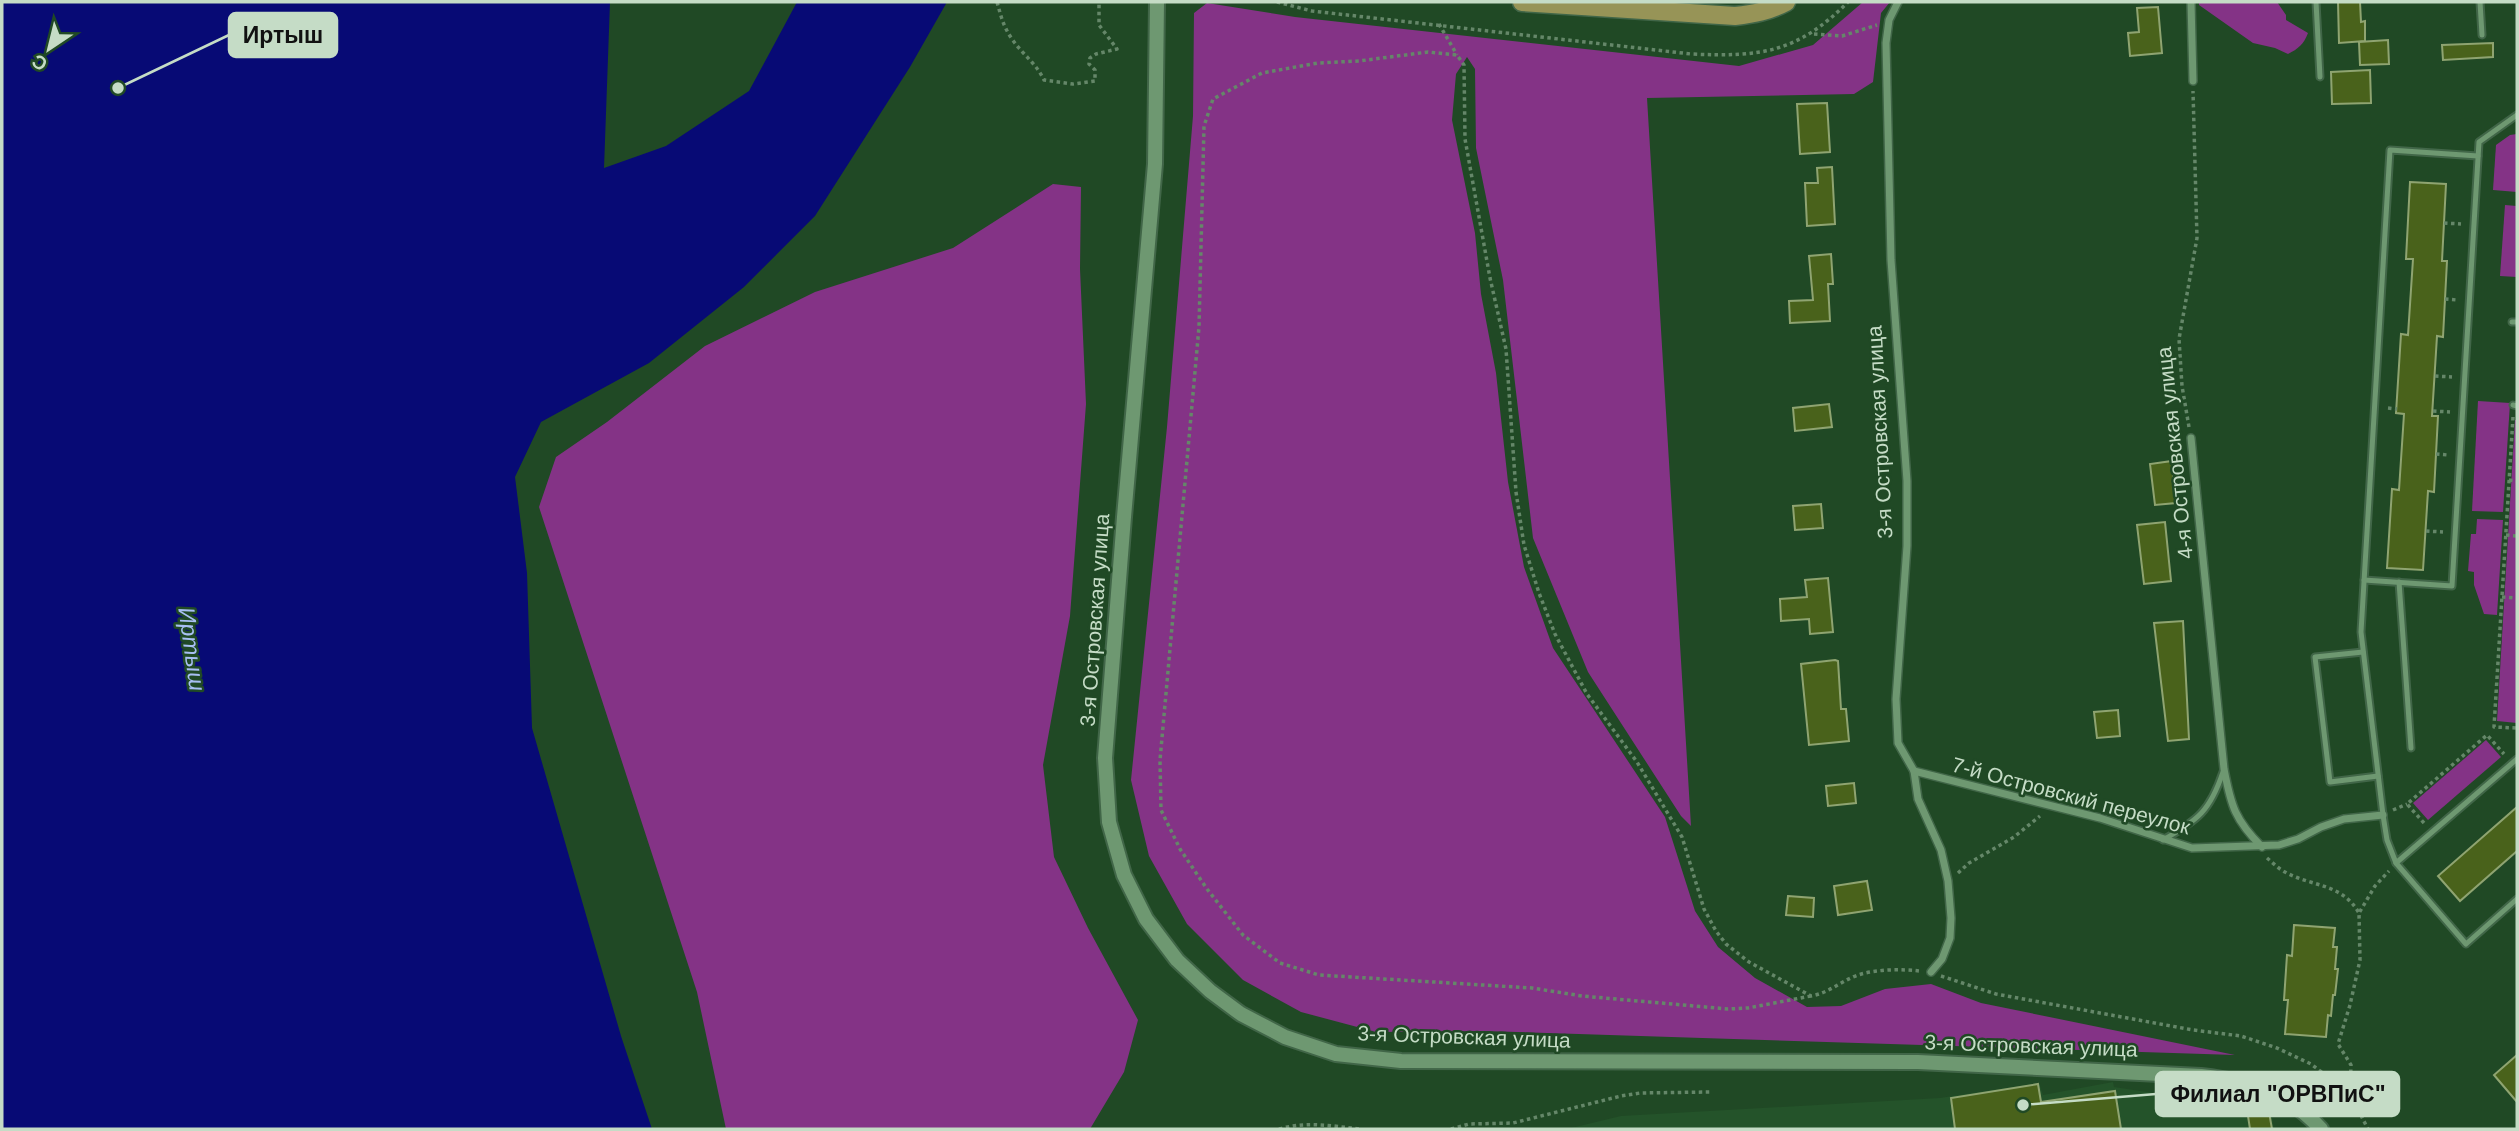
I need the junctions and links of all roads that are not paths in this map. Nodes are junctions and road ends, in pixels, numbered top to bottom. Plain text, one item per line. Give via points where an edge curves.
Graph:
1 (1157, 2) edge
2 (1522, 2) edge
3 (1786, 2) edge
4 (1898, 2) edge
5 (2191, 2) edge
6 (2316, 2) edge
7 (2480, 2) edge
8 (2482, 34) dead end
9 (2320, 77) dead end
10 (2193, 82) road end
11 (2517, 115) edge
12 (2478, 156) junction
13 (2191, 438) road end
14 (2364, 580) junction
15 (2399, 582) junction
16 (2364, 652) junction
17 (2411, 748) dead end
18 (2515, 761) edge
19 (2224, 769) junction
20 (1914, 771) junction
21 (2378, 776) junction
22 (2383, 815) junction
23 (2163, 840) junction
24 (2262, 847) junction
25 (2396, 863) junction
26 (2517, 899) edge
27 (1931, 972) road end
28 (2320, 1129) edge

1 - 28 main road, 3-я Островская улица via 1155,164 1105,758 1109,822 1124,875 1146,919 1177,960 1241,1014 1285,1037 1336,1054 1401,1061 1918,1062 2201,1076 2265,1088 2304,1112
2 - 3 main road via 1735,16 1754,15
4 - 20 street, 3-я Островская улица via 1889,20 1886,43 1891,260 1907,481 1896,699 1898,743
5 - 10 street
6 - 9 lane
7 - 8 lane
11 - 12 lane via 2479,142
12 - 14 lane via 2390,150
12 - 15 lane via 2452,586
13 - 19 street, 4-я Островская улица
14 - 15 lane
14 - 16 lane
15 - 17 lane
16 - 21 lane
16 - 21 lane via 2315,657 2330,782
18 - 25 lane
19 - 23 lane via 2215,798 2193,823
19 - 24 street, 4-я Островская улица via 2230,801 2243,828
20 - 23 street, 7-й Островский переулок via 2100,818
20 - 27 street, 3-я Островская улица via 1918,799 1941,850 1948,881 1950,938
21 - 22 lane
22 - 24 street, 7-й Островский переулок via 2344,819 2298,839
22 - 25 lane
23 - 24 street, 7-й Островский переулок via 2192,848
25 - 26 lane via 2466,944

